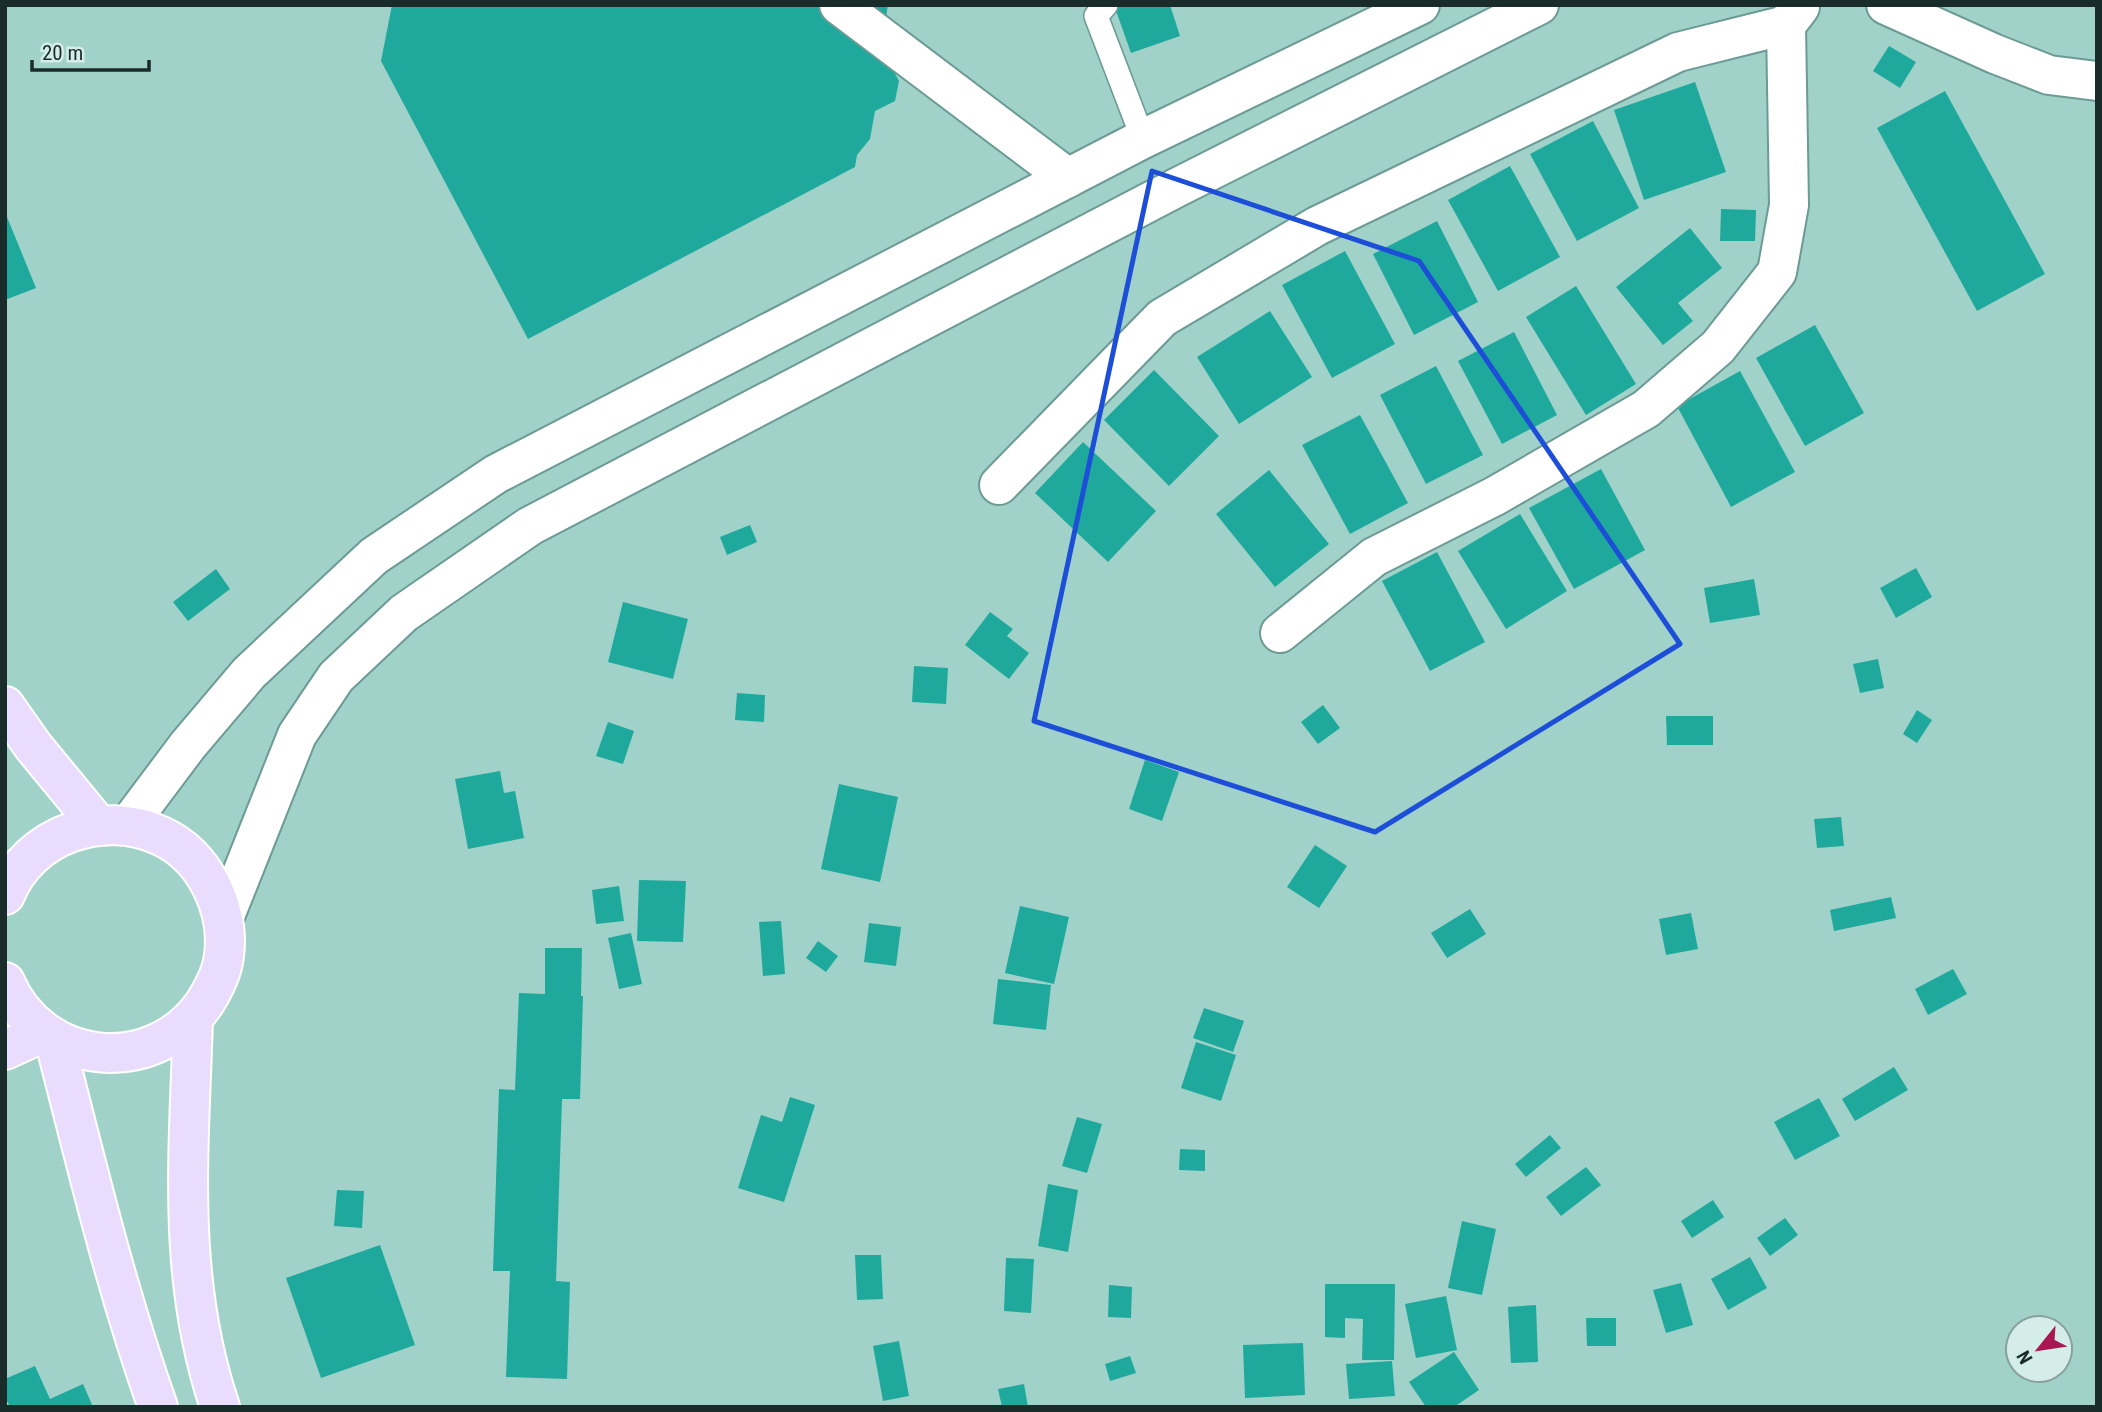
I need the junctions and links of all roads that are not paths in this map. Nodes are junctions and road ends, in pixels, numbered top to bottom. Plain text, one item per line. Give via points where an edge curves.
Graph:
1 (839, 5) edge
2 (1420, 5) edge
3 (1539, 5) edge
4 (1886, 5) edge
5 (1094, 9) edge
6 (1794, 15) edge
7 (2097, 81) edge
8 (1143, 139) junction
9 (1068, 178) junction
10 (999, 485) dead end
11 (1280, 633) dead end
12 (5, 706) edge
13 (113, 825) junction
14 (6, 892) edge
15 (223, 921) junction
16 (5, 982) edge
17 (193, 1019) junction
18 (49, 1035) junction
19 (5, 1050) edge
20 (158, 1407) edge
21 (220, 1407) edge

1 - 9 main road
2 - 8 main road
3 - 15 main road via 1175,188 530,526 404,613 336,677 297,735
4 - 7 main road via 2049,75
5 - 8 lane
6 - 10 main road via 1678,52 1317,226 1162,318
6 - 11 main road via 1789,205 1777,272 1718,347 1646,409 1495,496 1374,557
8 - 9 main road
9 - 13 main road via 496,474 374,556 249,673
12 - 13 main road via 33,746
13 - 14 main road via 69,832 44,846 22,866
13 - 15 main road via 162,836 191,857 213,886
15 - 17 main road via 224,956 214,990
16 - 18 main road via 25,1014
17 - 18 main road via 169,1038 142,1050 112,1054 82,1050
17 - 21 main road via 187,1205 190,1263 197,1318
18 - 19 main road
18 - 20 main road via 135,1343

